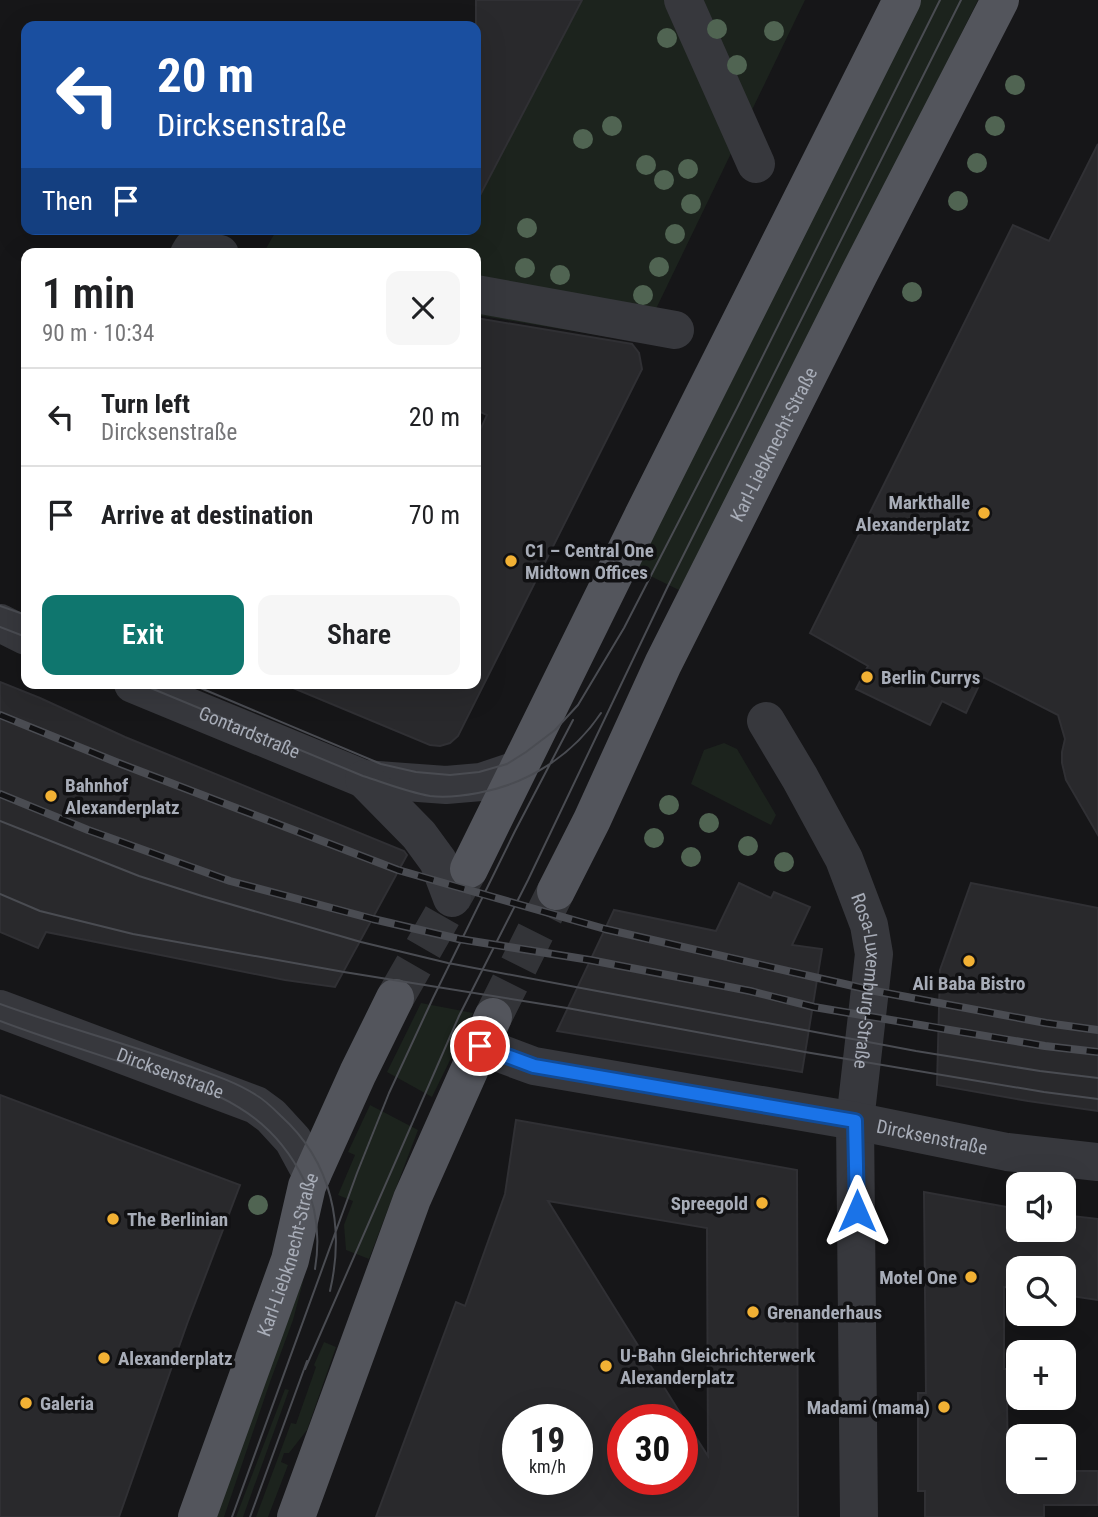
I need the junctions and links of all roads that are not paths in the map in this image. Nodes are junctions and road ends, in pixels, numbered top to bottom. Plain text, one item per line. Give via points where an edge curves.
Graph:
1 (682, 0) edge
2 (902, 0) edge
3 (1000, 0) edge
4 (756, 164) dead end
5 (481, 295) edge
6 (675, 330) dead end
7 (0, 623) edge
8 (21, 634) edge
9 (145, 689) edge
10 (766, 721) dead end
11 (517, 770) junction
12 (364, 779) junction
13 (460, 884) joint
14 (556, 891) tunnel mouth
15 (396, 998) tunnel mouth
16 (0, 1009) edge
17 (487, 1032) joint
18 (855, 1121) junction
19 (1098, 1163) edge
20 (312, 1175) junction
21 (197, 1517) edge
22 (296, 1517) edge
23 (859, 1517) edge

1 - 4 street
2 - 11 main road
3 - 14 main road, Karl-Liebknecht-Straße via 663,664
5 - 6 street
7 - 8 street
9 - 12 street, Gontardstraße
10 - 18 street, Rosa-Luxemburg-Straße via 844,859 869,925 874,954
11 - 12 street, Gontardstraße via 481,782 446,785
11 - 13 main road
12 - 13 street, Gontardstraße
15 - 20 main road, Karl-Liebknecht-Straße
16 - 20 street, Dircksenstraße via 256,1105 293,1140
17 - 18 street, Dircksenstraße via 534,1066
17 - 22 main road via 412,1199
18 - 19 street, Dircksenstraße via 1007,1152
18 - 23 street, Rosa-Luxemburg-Straße
20 - 21 main road, Karl-Liebknecht-Straße via 290,1259

